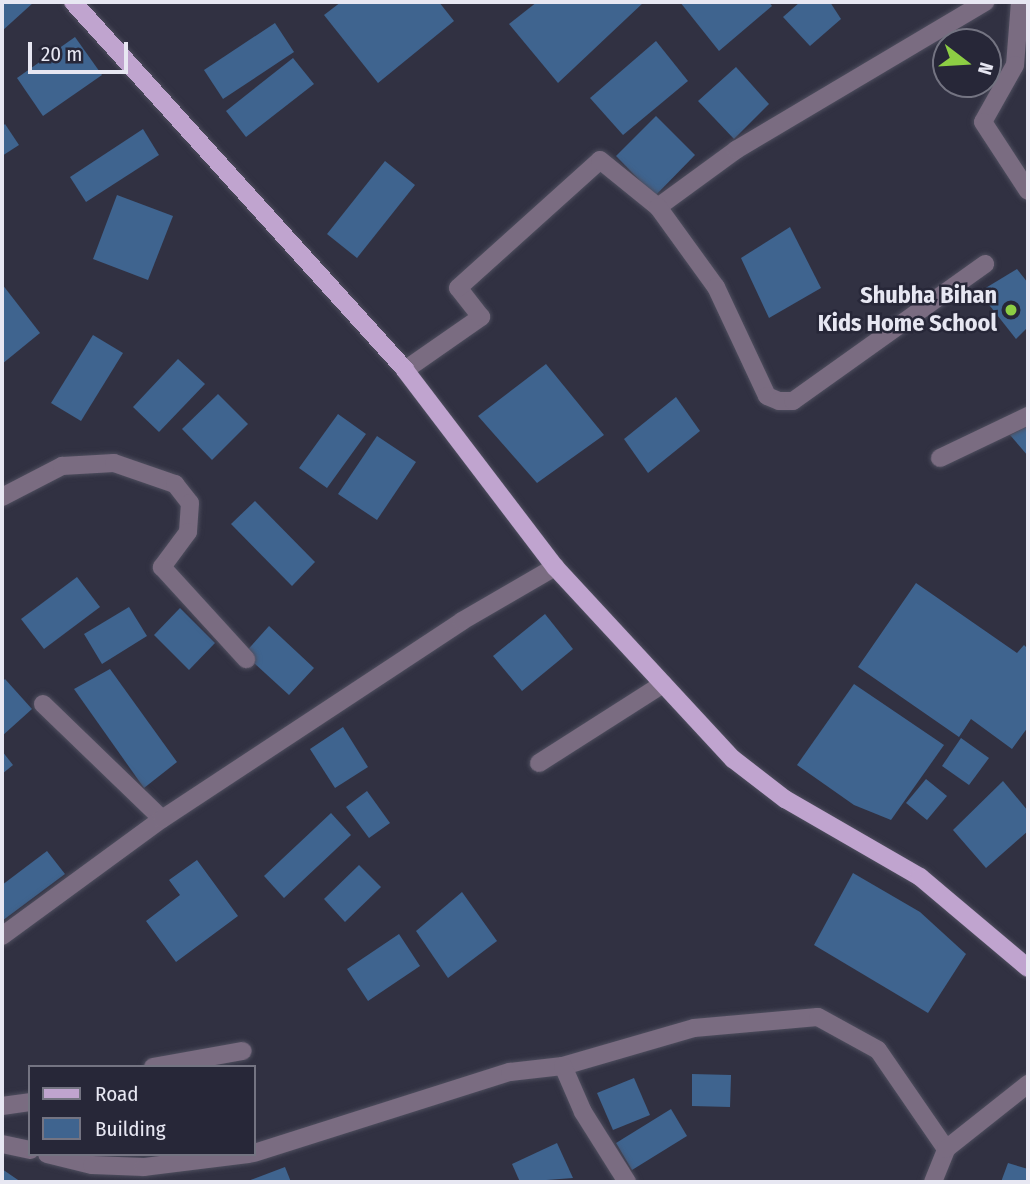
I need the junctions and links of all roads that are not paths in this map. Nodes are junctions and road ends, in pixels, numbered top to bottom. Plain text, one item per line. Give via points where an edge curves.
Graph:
1 (73, 2) edge
2 (985, 2) edge
3 (1020, 2) edge
4 (1028, 191) edge
5 (658, 207) junction
6 (985, 264) dead end
7 (405, 370) junction
8 (1028, 416) edge
9 (940, 458) dead end
10 (2, 497) edge
11 (555, 567) junction
12 (246, 659) dead end
13 (663, 684) junction
14 (43, 704) dead end
15 (539, 763) dead end
16 (162, 819) junction
17 (2, 936) edge
18 (1028, 968) edge
19 (243, 1051) dead end
20 (164, 1065) edge
21 (563, 1066) junction
22 (1028, 1084) edge
23 (28, 1102) edge
24 (2, 1106) edge
25 (2, 1144) edge
26 (946, 1149) junction
27 (28, 1150) edge
28 (256, 1152) edge
29 (55, 1156) edge
30 (235, 1156) edge
31 (627, 1182) edge
32 (933, 1182) edge

1 - 7 main road
2 - 5 street via 736,150
3 - 4 street via 1016,65 983,122
5 - 6 street via 716,287 767,396 779,401 793,401
5 - 7 street via 600,160 458,288 481,317
7 - 11 main road
8 - 9 street
10 - 12 street via 62,466 114,463 175,484 190,503 188,532 162,567
11 - 13 main road
11 - 16 street via 462,621
13 - 15 street
13 - 18 main road via 758,781 920,877
14 - 16 street
16 - 17 street
19 - 20 street
21 - 26 street via 694,1028 818,1017 878,1050
21 - 28 street via 510,1072
21 - 31 street via 583,1112
22 - 26 street
23 - 24 street
25 - 27 street
26 - 32 street
29 - 30 street via 92,1165 144,1167

